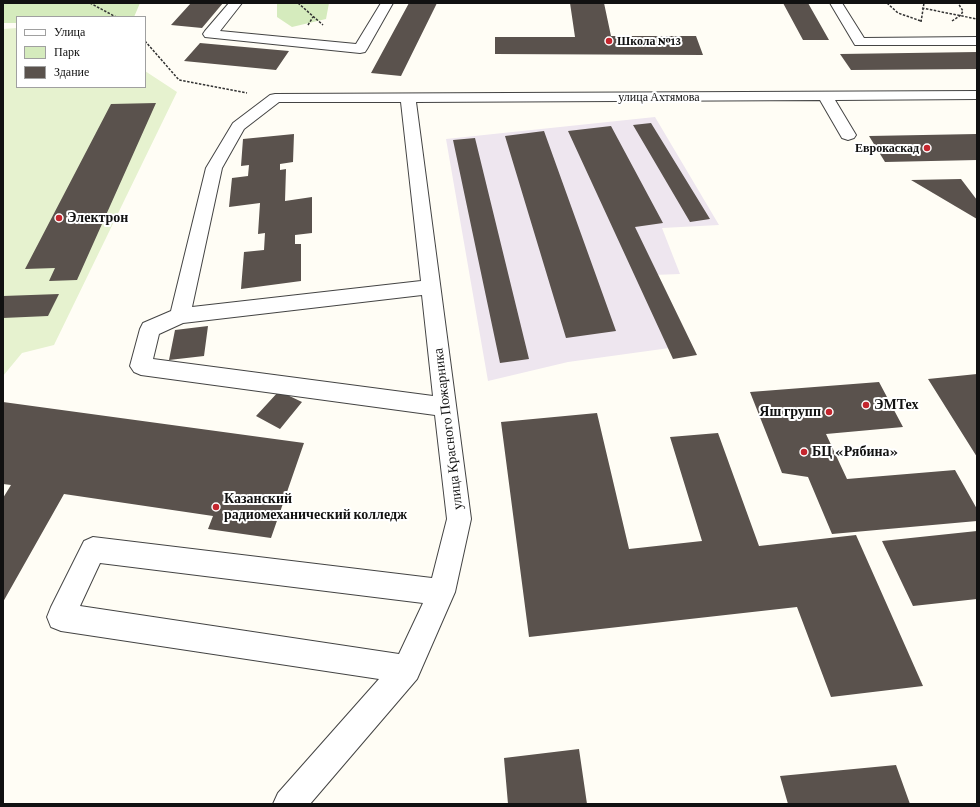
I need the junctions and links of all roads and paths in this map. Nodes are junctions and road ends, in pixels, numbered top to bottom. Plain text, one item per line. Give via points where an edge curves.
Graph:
1 (90, 3) edge
2 (236, 3) edge
3 (387, 3) edge
4 (836, 3) edge
5 (887, 3) edge
6 (919, 3) edge
7 (958, 3) edge
8 (922, 4) edge
9 (922, 8) dead end
10 (114, 16) edge
11 (961, 16) junction
12 (977, 19) edge
13 (951, 21) dead end
14 (926, 22) dead end
15 (977, 41) edge
16 (146, 42) edge
17 (977, 95) edge
18 (825, 96) junction
19 (275, 98) junction
20 (408, 98) junction
21 (848, 135) dead end
22 (430, 287) junction
23 (180, 316) junction
24 (445, 407) junction
25 (442, 592) junction
26 (407, 669) junction
27 (289, 804) edge

1 - 10 path
2 - 3 street via 210,34 360,49
4 - 15 street via 860,42
5 - 14 path via 900,14
6 - 8 path
7 - 11 path via 962,11
9 - 11 path
11 - 12 path
11 - 13 path
16 - 19 path via 178,80
17 - 18 street, улица Ахтямова
18 - 20 street, улица Ахтямова
18 - 21 street
19 - 20 street, улица Ахтямова
19 - 23 street via 238,126 214,168
20 - 22 street, улица Красного Пожарника
22 - 23 street
22 - 24 street, улица Красного Пожарника
23 - 24 street via 150,330 141,366
24 - 25 street, улица Красного Пожарника via 459,519
25 - 26 street, улица Красного Пожарника
25 - 26 street via 93,550 61,617
26 - 27 street, улица Красного Пожарника

